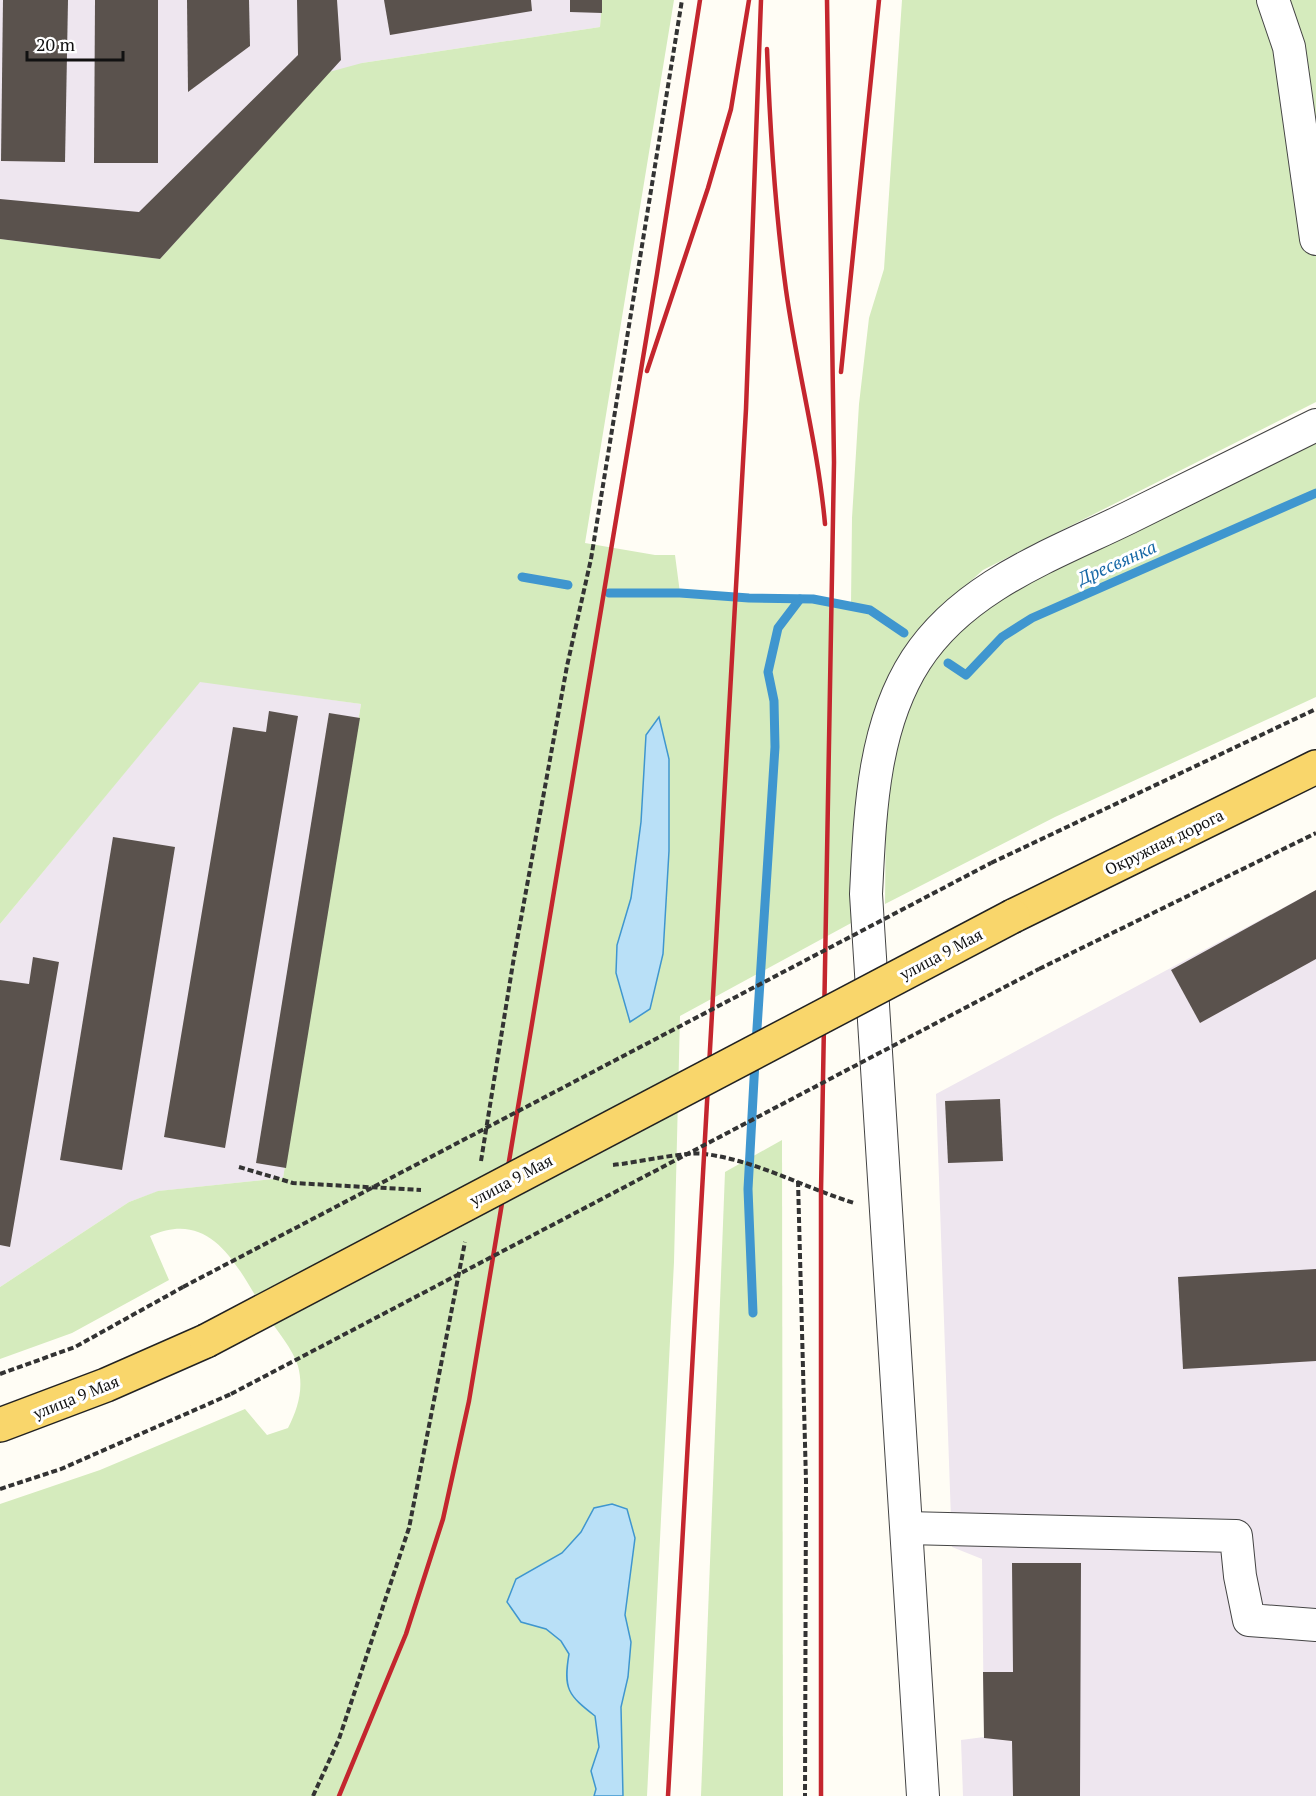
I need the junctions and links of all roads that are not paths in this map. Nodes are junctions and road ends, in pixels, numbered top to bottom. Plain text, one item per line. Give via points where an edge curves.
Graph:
1 (1273, 0) edge
2 (1316, 239) edge
3 (1316, 425) edge
4 (1316, 767) edge
5 (1013, 916) joint
6 (0, 1425) edge
7 (907, 1528) junction
8 (1316, 1625) edge
9 (923, 1796) edge

1 - 2 lane via 1289,47
3 - 7 lane via 993,584 946,622 915,661 890,714 871,800 866,894
4 - 5 main road, Окружная дорога
5 - 6 main road, улица 9 Мая, bridge via 206,1341
7 - 8 lane via 1236,1536 1249,1620
7 - 9 lane

